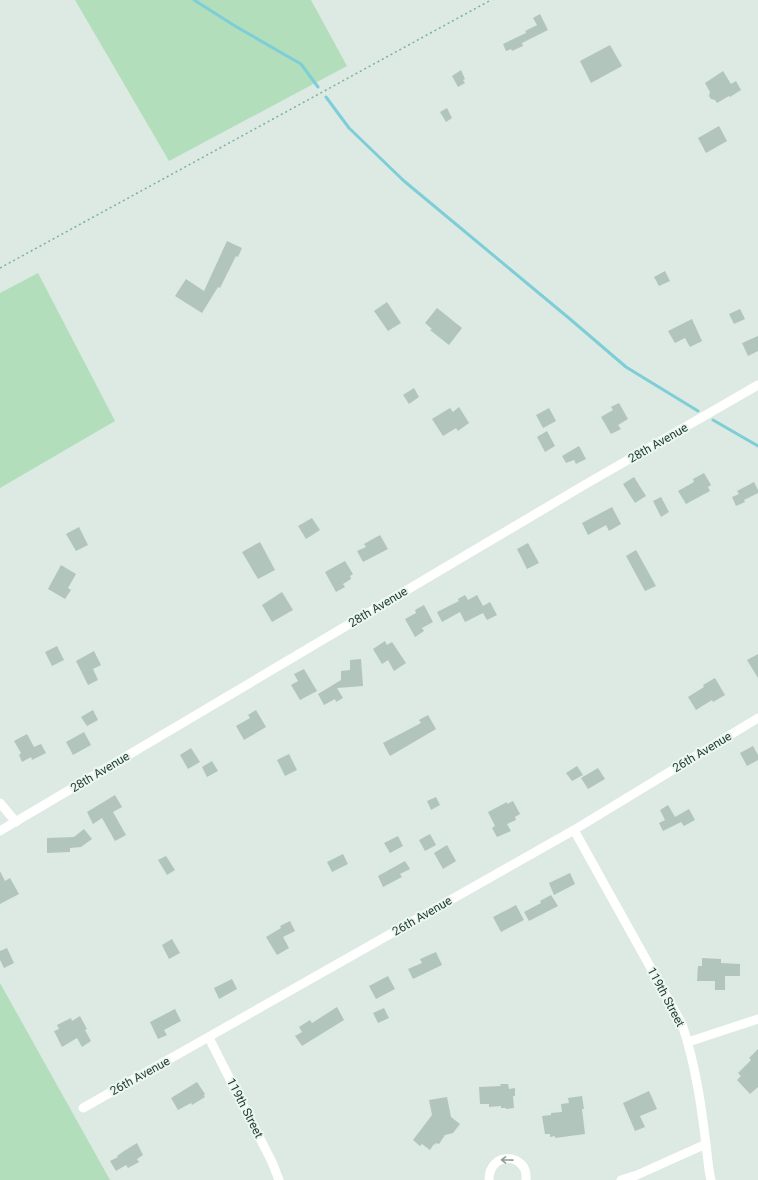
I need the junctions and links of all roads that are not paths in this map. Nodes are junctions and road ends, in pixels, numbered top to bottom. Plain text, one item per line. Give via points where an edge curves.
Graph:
1 (758, 385) edge
2 (758, 718) edge
3 (0, 803) edge
4 (16, 822) junction
5 (574, 830) junction
6 (0, 831) edge
7 (758, 1019) edge
8 (209, 1038) junction
9 (688, 1042) junction
10 (83, 1108) dead end
11 (706, 1144) junction
12 (279, 1180) edge
13 (489, 1180) edge
14 (526, 1180) edge
15 (621, 1180) edge
16 (711, 1180) edge

1 - 4 street, 28th Avenue
2 - 5 street, 26th Avenue
3 - 4 street
4 - 6 street, 28th Avenue
5 - 8 street, 26th Avenue
5 - 9 street, 119th Street via 682,1024
7 - 9 street
8 - 10 street, 26th Avenue
8 - 12 street, 119th Street
9 - 11 street, 119th Street via 700,1093
11 - 15 street
11 - 16 street, 119th Street
14 -> 13 street via 523,1166 507,1158 491,1167

